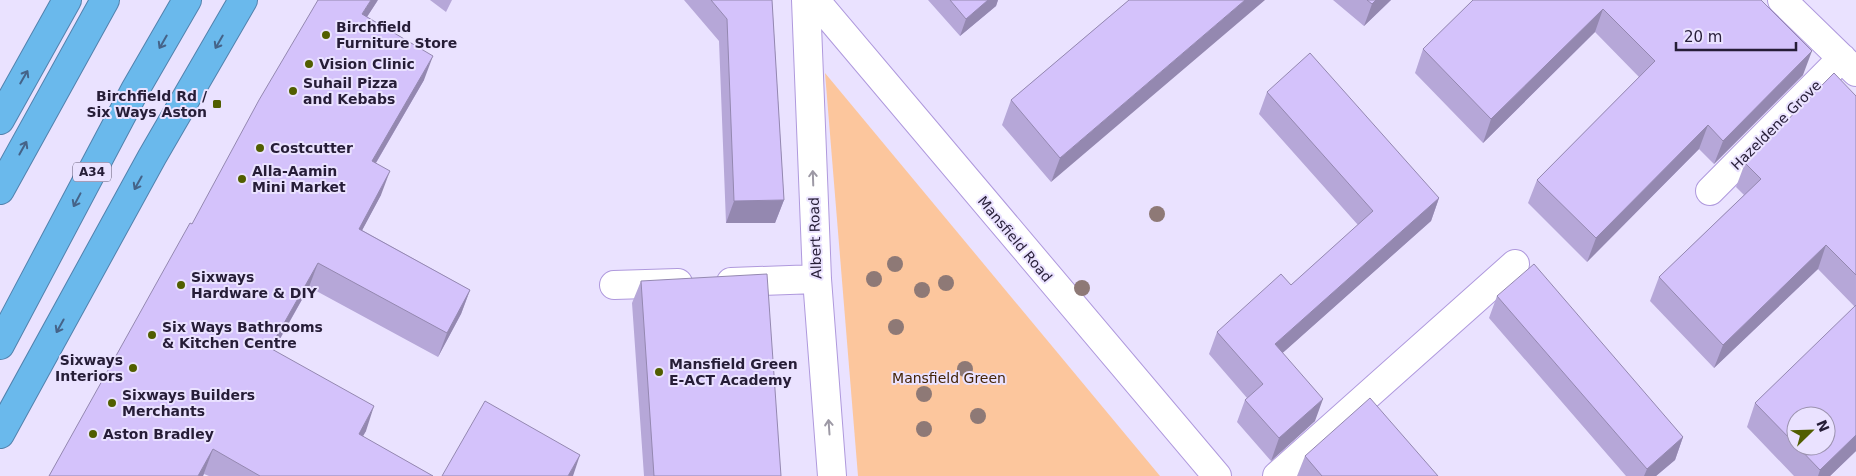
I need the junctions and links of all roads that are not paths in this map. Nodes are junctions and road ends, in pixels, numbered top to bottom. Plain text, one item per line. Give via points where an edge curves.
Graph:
1 (67, 0) edge
2 (105, 0) edge
3 (187, 0) edge
4 (243, 0) edge
5 (806, 0) edge
6 (815, 0) edge
7 (1782, 0) edge
8 (1849, 65) edge
9 (0, 120) edge
10 (0, 190) edge
11 (1710, 191) dead end
12 (1515, 264) dead end
13 (817, 279) junction
14 (614, 285) dead end
15 (0, 345) edge
16 (0, 434) edge
17 (832, 476) edge
18 (1217, 476) edge
19 (1277, 476) edge

9 -> 1 highway
10 -> 2 highway
3 -> 15 highway, A34 via 135,90
4 -> 16 highway via 152,157
13 -> 5 street, Albert Road
6 - 18 street, Mansfield Road
7 - 8 street
8 - 11 street, Hazeldene Grove
12 - 19 street
13 - 14 street
17 -> 13 street, Albert Road

